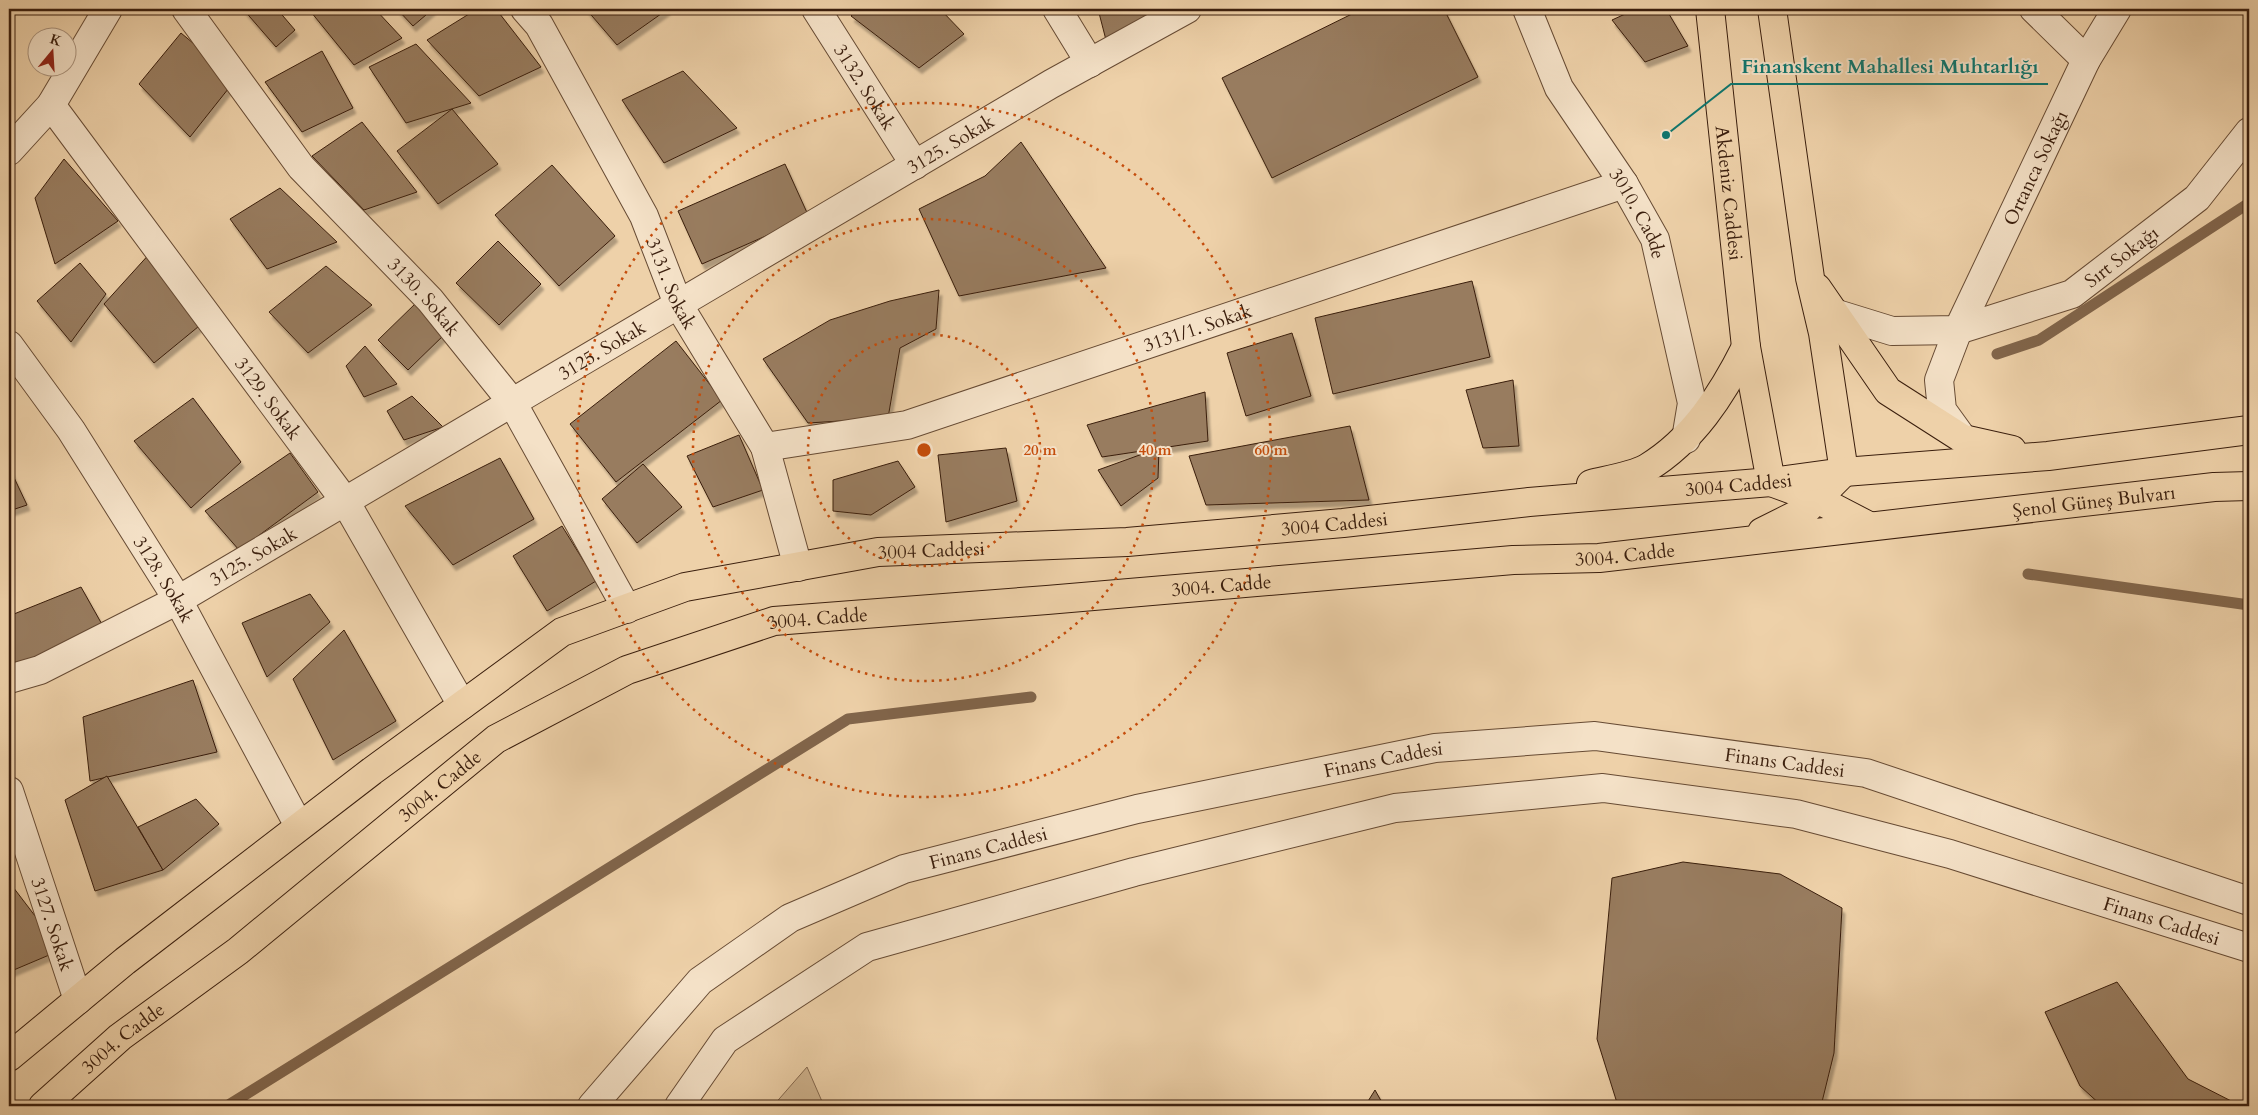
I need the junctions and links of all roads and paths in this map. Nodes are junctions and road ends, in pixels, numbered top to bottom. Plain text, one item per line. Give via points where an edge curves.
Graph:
1 (108, 9) edge
2 (186, 9) edge
3 (525, 9) edge
4 (816, 9) edge
5 (1057, 9) edge
6 (1188, 9) edge
7 (1527, 9) edge
8 (1710, 9) edge
9 (1772, 9) edge
10 (2034, 9) edge
11 (2117, 9) edge
12 (2086, 60) junction
13 (1090, 63) junction
14 (51, 105) junction
15 (2249, 132) edge
16 (9, 151) edge
17 (915, 165) junction
18 (1624, 184) junction
19 (1810, 278) junction
20 (678, 304) junction
21 (1837, 314) junction
22 (1958, 330) junction
23 (9, 345) edge
24 (1746, 347) junction
25 (512, 402) junction
26 (2249, 430) edge
27 (1686, 439) junction
28 (1963, 439) junction
29 (765, 447) junction
30 (2048, 456) junction
31 (1844, 472) junction
32 (1770, 482) junction
33 (2249, 486) edge
34 (1817, 499) junction
35 (345, 501) junction
36 (1529, 502) junction
37 (1869, 526) junction
38 (1745, 541) junction
39 (798, 567) junction
40 (178, 600) junction
41 (627, 609) junction
42 (9, 679) edge
43 (462, 705) junction
44 (9, 791) edge
45 (299, 826) junction
46 (2249, 901) edge
47 (2249, 948) edge
48 (78, 1000) junction
49 (725, 1040) junction
50 (9, 1057) edge
51 (42, 1106) edge
52 (592, 1106) edge
53 (659, 1106) edge
54 (679, 1106) edge

1 - 14 street
2 - 25 street, 3130. Sokak via 301,167 430,300
3 - 20 street, 3131. Sokak via 539,25 644,216
4 - 17 street, 3132. Sokak
5 - 13 street
6 - 13 street, 3125. Sokak
7 - 18 street, 3010. Cadde via 1559,88
8 - 24 main road, Akdeniz Caddesi
9 - 19 main road
10 - 12 street
11 - 12 street, Ortanca Sokağı
12 - 22 street, Ortanca Sokağı
13 - 17 street, 3125. Sokak
14 - 16 street
14 - 35 street, 3129. Sokak
15 - 22 street, Sırt Sokağı via 2198,198 2072,294
17 - 20 street, 3125. Sokak
18 - 27 street, 3010. Cadde via 1655,240 1692,403
18 - 29 street, 3131/1. Sokak via 907,425
19 - 21 main road
19 - 31 main road via 1823,333
20 - 25 street, 3125. Sokak
20 - 29 street, 3131. Sokak
21 - 22 street, Sırt Sokağı via 1892,330
21 - 28 main road via 1888,391
22 - 28 street, Ortanca Sokağı via 1939,380 1942,410
23 - 40 street, 3128. Sokak via 71,430
24 - 27 main road via 1727,384
24 - 32 main road, Akdeniz Caddesi
25 - 35 street, 3125. Sokak
25 - 41 street, 3130. Sokak
26 - 30 main road
27 - 36 main road via 1645,469
28 - 30 main road
29 - 39 street, 3131. Sokak
30 - 31 main road, 3004 Caddesi
31 - 32 main road, 3004 Caddesi
31 - 34 main road
32 - 34 main road
32 - 36 main road, 3004 Caddesi
33 - 37 main road, Şenol Güneş Bulvarı via 2214,487
34 - 37 main road
34 - 38 main road via 1806,510
35 - 40 street, 3125. Sokak
35 - 43 street, 3129. Sokak
36 - 39 main road, 3004 Caddesi via 1343,523 1136,541 878,552
37 - 38 main road
38 - 51 main road, 3004. Cadde via 1599,558 1513,560 764,624 627,670 496,739 238,951 120,1037
39 - 41 main road, 3004 Caddesi via 685,587
40 - 42 street, 3125. Sokak via 40,670
40 - 45 street, 3128. Sokak
41 - 43 main road via 562,632
43 - 45 main road
44 - 48 street, 3127. Sokak
45 - 48 main road
46 - 52 street, Finans Caddesi via 1866,773 1595,736 1435,748 1137,809 904,869 790,918 700,981
47 - 49 street, Finans Caddesi via 1950,854 1796,814 1603,788 1395,808 1134,872 867,947
48 - 50 main road
49 - 53 street, Finans Caddesi
49 - 54 street, Finans Caddesi

